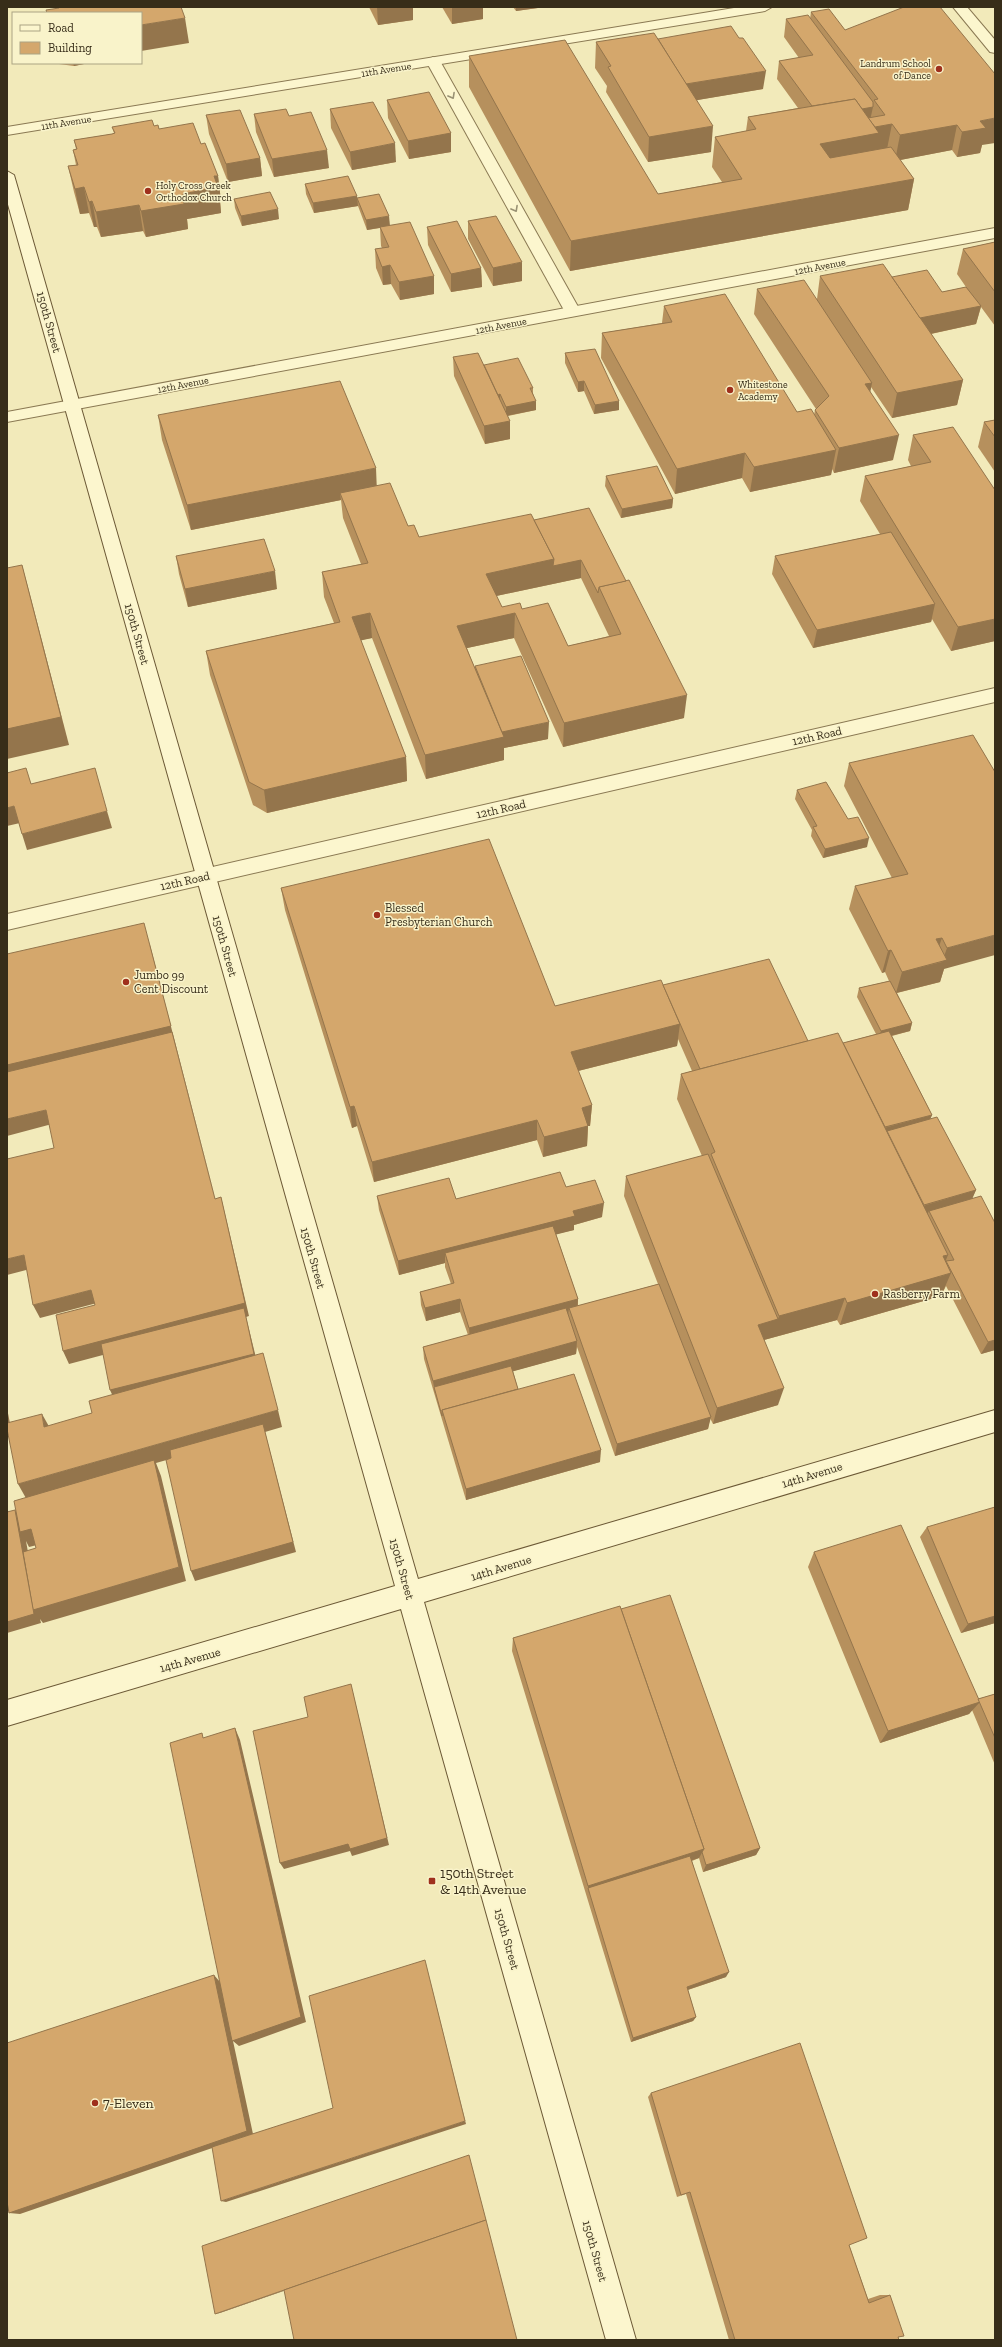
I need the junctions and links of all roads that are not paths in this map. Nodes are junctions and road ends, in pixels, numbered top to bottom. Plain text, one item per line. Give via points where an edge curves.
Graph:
1 (765, 7) edge
2 (960, 7) edge
3 (995, 49) edge
4 (433, 62) junction
5 (7, 132) edge
6 (7, 175) edge
7 (995, 233) edge
8 (573, 312) junction
9 (72, 405) junction
10 (7, 417) edge
11 (995, 695) edge
12 (205, 877) junction
13 (7, 922) edge
14 (995, 1421) edge
15 (410, 1595) junction
16 (7, 1713) edge
17 (621, 2340) edge

1 - 4 street, 11th Avenue
2 - 3 street
4 - 5 street, 11th Avenue
4 -> 8 street
6 - 9 street, 150th Street
7 - 8 street, 12th Avenue
8 - 9 street, 12th Avenue
9 - 10 street, 12th Avenue
9 - 12 street, 150th Street
11 - 12 street, 12th Road
12 - 13 street, 12th Road
12 - 15 street, 150th Street
14 - 15 street, 14th Avenue
15 - 16 street, 14th Avenue
15 - 17 street, 150th Street

